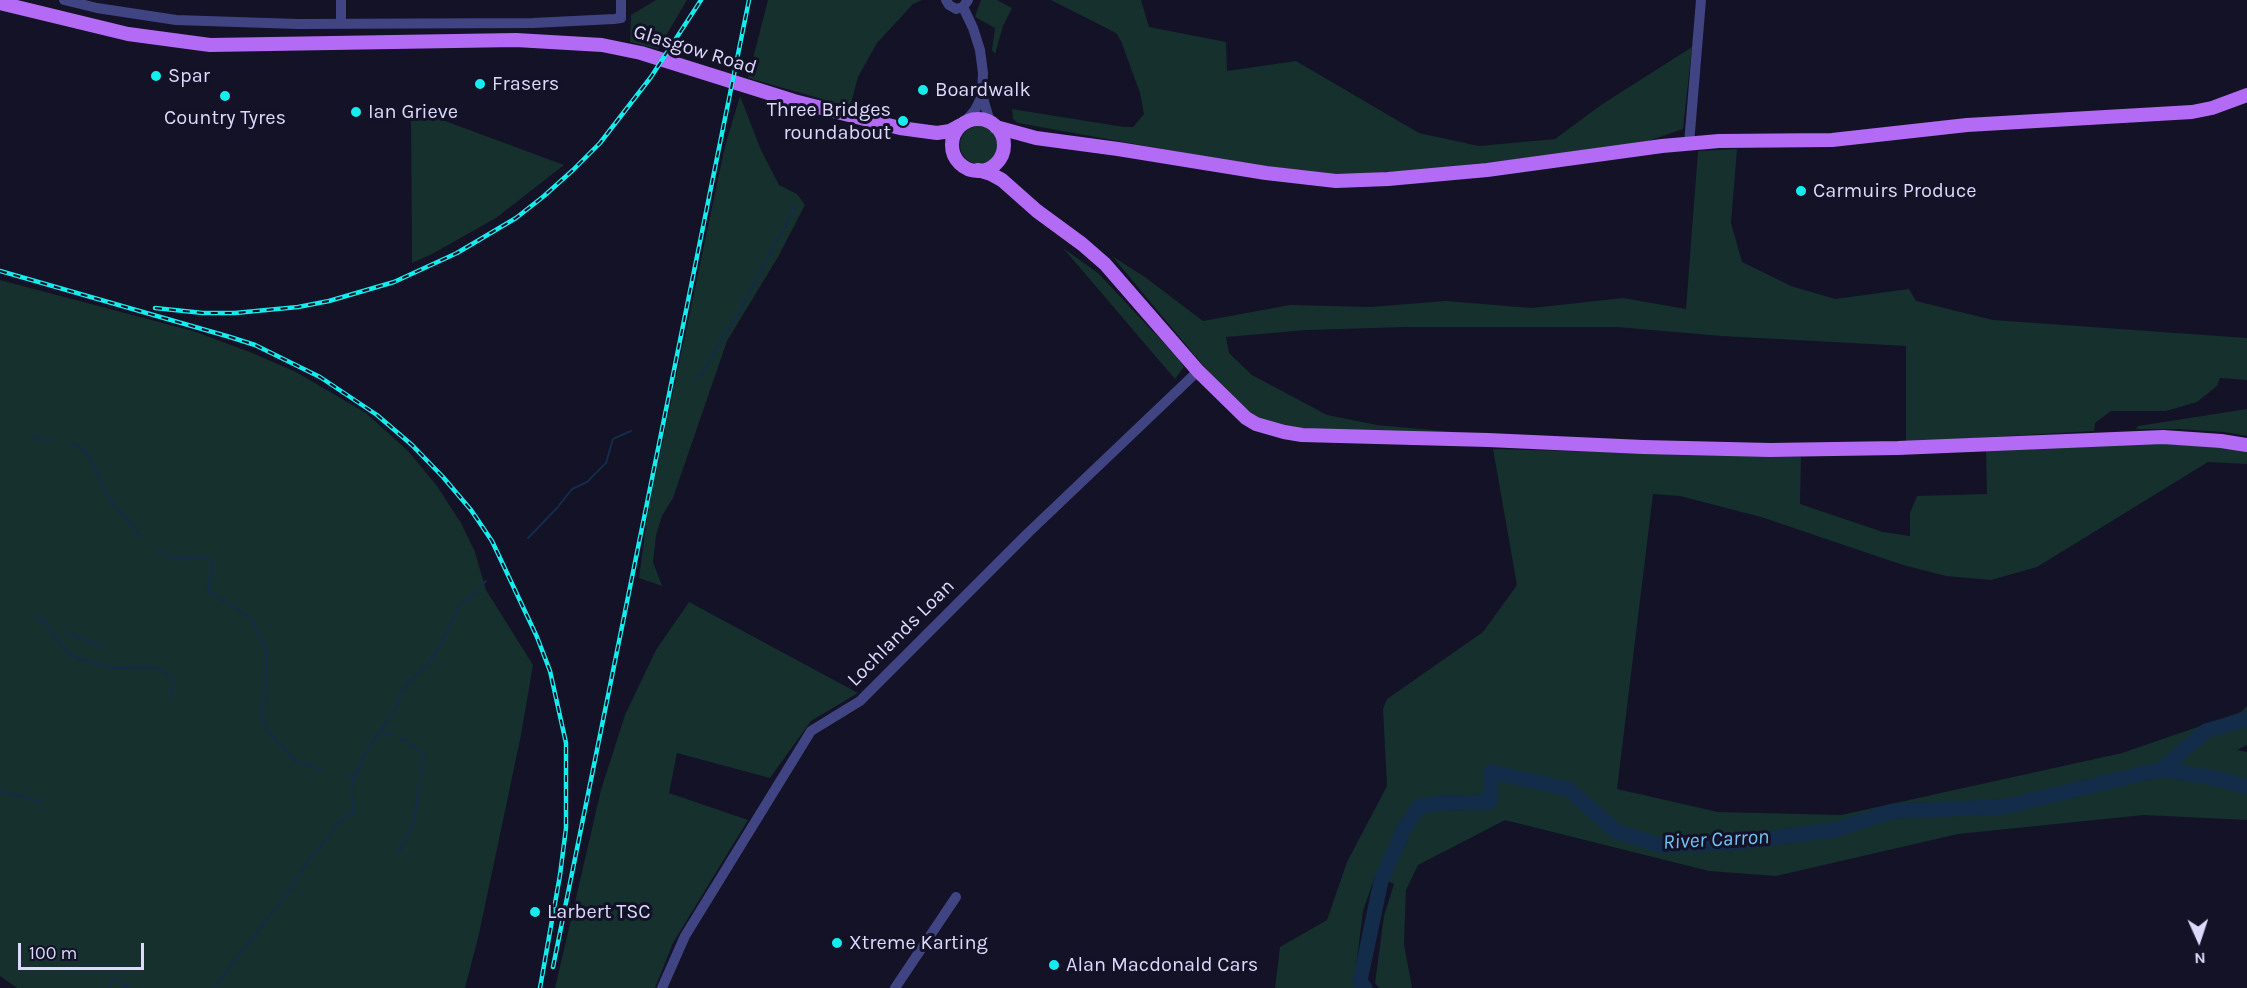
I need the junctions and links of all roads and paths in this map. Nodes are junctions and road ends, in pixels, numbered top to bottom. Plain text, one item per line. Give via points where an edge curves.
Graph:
1 (64, 0) edge
2 (341, 0) edge
3 (621, 0) edge
4 (946, 0) edge
5 (1701, 0) edge
6 (0, 3) edge
7 (966, 4) edge
8 (341, 24) junction
9 (450, 24) junction
10 (449, 41) junction
11 (982, 95) junction
12 (2247, 95) edge
13 (963, 124) junction
14 (993, 124) junction
15 (925, 132) junction
16 (1046, 140) junction
17 (1689, 144) junction
18 (953, 151) junction
19 (1002, 155) junction
20 (978, 170) junction
21 (1019, 196) junction
22 (1198, 370) junction
23 (2247, 445) edge
24 (956, 897) dead end
25 (662, 988) edge
26 (895, 988) edge

1 - 8 street, Glasgow Road via 176,20
2 - 8 street
3 - 9 street, Glasgow Road via 621,18
4 - 7 street via 952,8
5 - 17 street
6 - 10 main road, Glasgow Road via 128,34 210,45
7 - 11 street via 980,50
8 - 9 street, Glasgow Road
9 - 10 street
10 - 15 main road, Glasgow Road via 550,41 622,48 795,101
11 - 13 street
11 - 14 street
12 - 17 main road via 2192,112 1967,125 1832,140
13 - 14 main road via 977,119
13 - 15 main road via 944,133
13 - 18 main road via 954,137
14 - 16 main road
14 - 19 main road via 1003,139
15 - 18 main road via 941,139
16 - 17 main road via 1336,181 1486,170
16 - 19 main road via 1026,142
18 - 20 main road via 960,163
19 - 20 main road via 993,165
19 - 21 main road via 1007,178
20 - 21 main road via 997,177
21 - 22 main road via 1105,264
22 - 23 main road via 1246,418 1269,429 1302,435 1770,450 2163,437
22 - 25 street, Lochlands Loan via 1029,531 860,701 811,731 684,936
24 - 26 street

